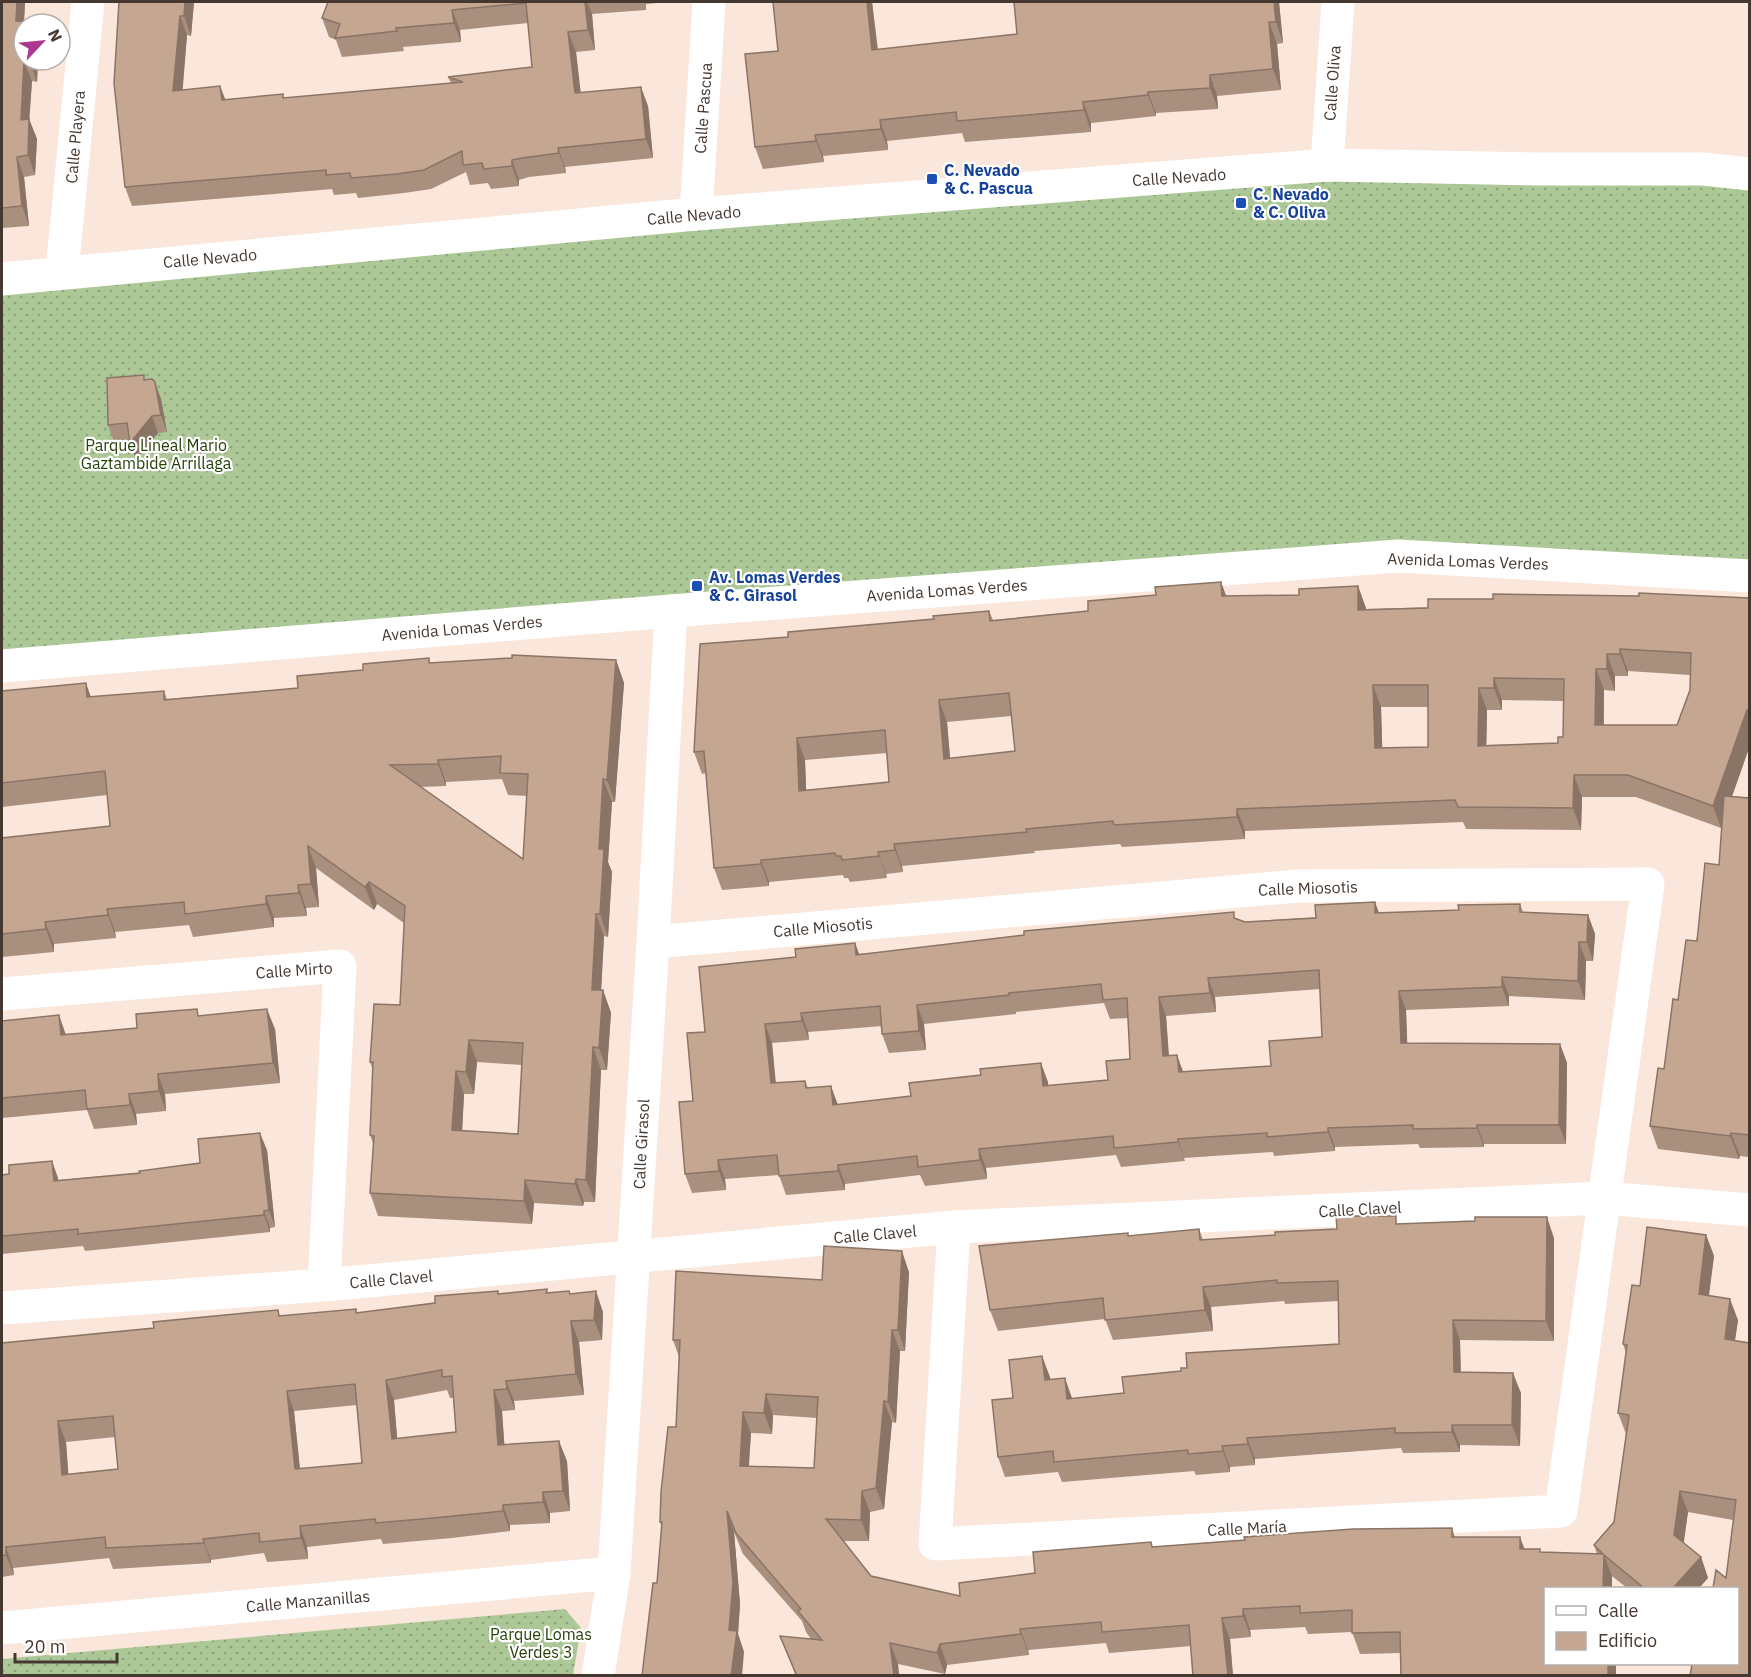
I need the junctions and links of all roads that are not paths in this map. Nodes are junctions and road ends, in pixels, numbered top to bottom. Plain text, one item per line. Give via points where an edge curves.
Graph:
1 (88, 2) edge
2 (709, 2) edge
3 (1338, 2) edge
4 (1327, 165) junction
5 (1749, 174) edge
6 (696, 214) junction
7 (62, 272) junction
8 (2, 279) edge
9 (1749, 576) edge
10 (670, 611) junction
11 (2, 666) edge
12 (654, 942) junction
13 (2, 994) edge
14 (1603, 1198) junction
15 (1749, 1210) edge
16 (954, 1227) junction
17 (634, 1257) junction
18 (324, 1285) junction
19 (2, 1308) edge
20 (614, 1573) junction
21 (2, 1628) edge
22 (598, 1676) edge

1 - 7 street, Calle Playera
2 - 6 street, Calle Pascua
3 - 4 street, Calle Oliva
4 - 5 street, Calle Nevado via 1703,169
4 - 6 street, Calle Nevado
6 - 7 street, Calle Nevado
7 - 8 street, Calle Nevado
9 - 10 street, Avenida Lomas Verdes via 1398,556
10 - 11 street, Avenida Lomas Verdes
10 - 12 street, Calle Girasol
12 - 14 street, Calle Miosotis via 1298,886 1648,884
12 - 17 street, Calle Girasol
13 - 18 street, Calle Mirto via 340,966
14 - 15 street, Calle Clavel
14 - 16 street, Calle Clavel
14 - 16 street, Calle María via 1561,1511 935,1544
16 - 17 street, Calle Clavel
17 - 18 street, Calle Clavel
17 - 20 street, Calle Girasol
18 - 19 street, Calle Clavel
20 - 21 street, Calle Manzanillas
20 - 22 street, Calle Girasol

